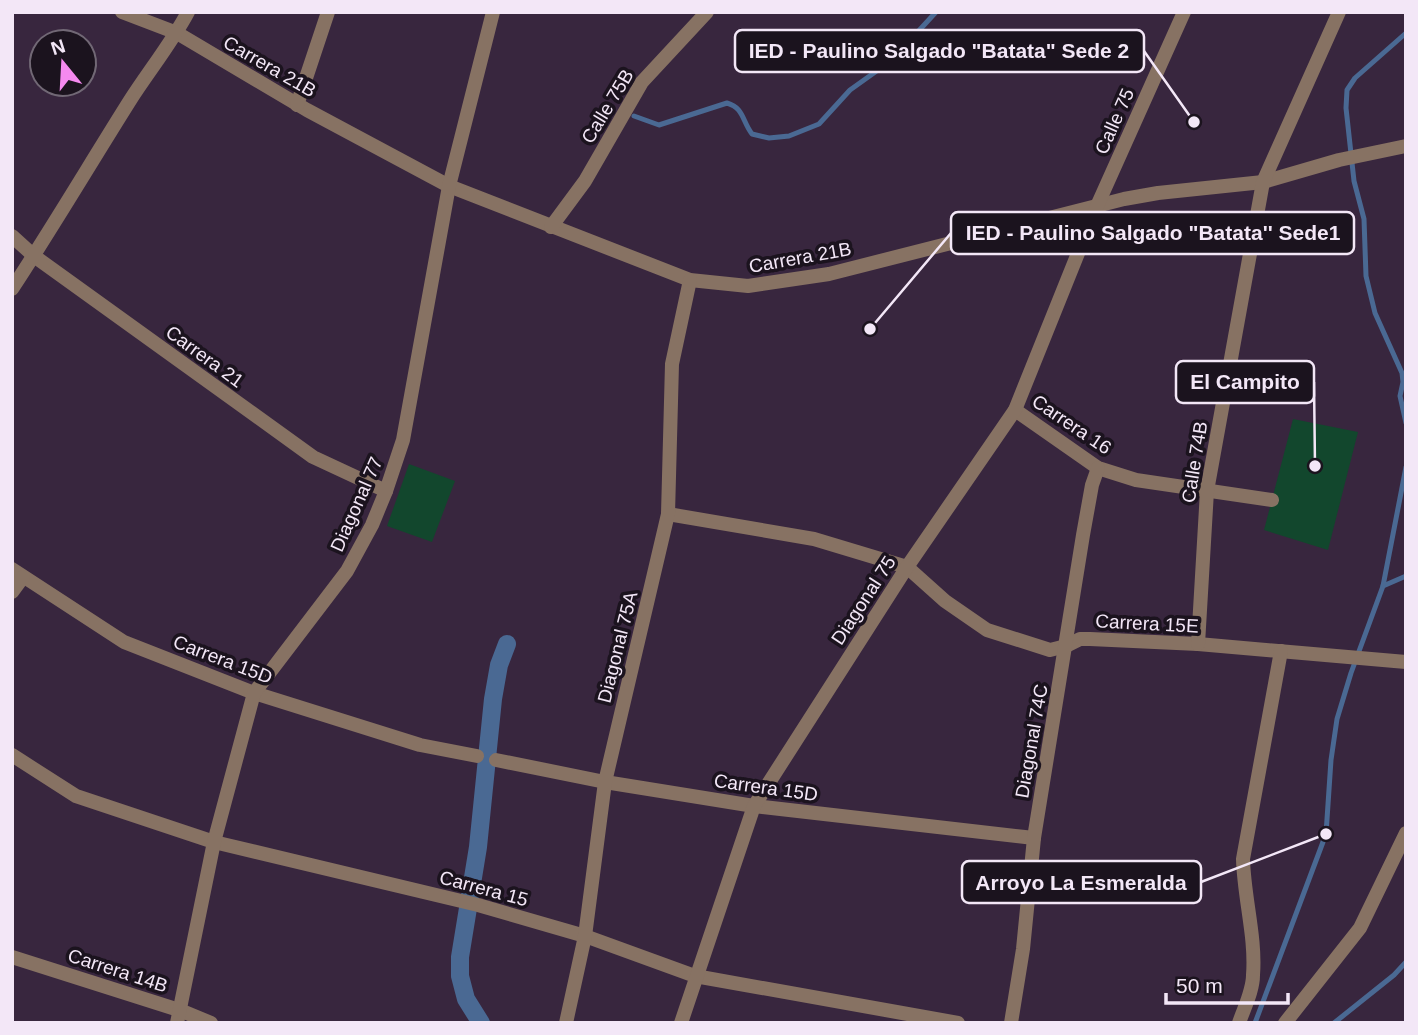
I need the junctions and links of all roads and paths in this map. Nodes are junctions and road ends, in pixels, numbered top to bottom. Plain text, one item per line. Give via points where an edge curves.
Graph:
1 (122, 12) edge
2 (188, 12) edge
3 (328, 12) edge
4 (493, 12) edge
5 (707, 12) edge
6 (1184, 12) edge
7 (1339, 12) edge
8 (177, 33) junction
9 (297, 105) junction
10 (1406, 146) edge
11 (1263, 182) junction
12 (449, 186) junction
13 (1097, 206) junction
14 (551, 227) junction
15 (12, 236) edge
16 (34, 256) junction
17 (691, 280) junction
18 (12, 289) edge
19 (1015, 410) junction
20 (1098, 468) junction
21 (386, 491) junction
22 (1207, 491) junction
23 (1272, 500) dead end
24 (668, 514) junction
25 (907, 567) junction
26 (17, 573) edge
27 (12, 592) edge
28 (1198, 644) junction
29 (1066, 646) junction
30 (1281, 651) junction
31 (1406, 662) edge
32 (254, 693) junction
33 (12, 755) edge
34 (477, 757) dead end
35 (496, 760) dead end
36 (605, 782) junction
37 (754, 806) junction
38 (1406, 833) edge
39 (1034, 838) junction
40 (214, 842) junction
41 (584, 936) junction
42 (12, 957) edge
43 (695, 976) junction
44 (180, 1017) edge
45 (1285, 1022) edge
46 (211, 1023) edge
47 (566, 1023) edge
48 (681, 1023) edge
49 (958, 1023) edge
50 (1011, 1023) edge
51 (1239, 1023) edge

1 - 8 street, Carrera 21B
2 - 8 street
3 - 9 street
4 - 12 street, Diagonal 77
5 - 14 street, Calle 75B via 642,82 586,181
6 - 13 street, Calle 75
7 - 11 street, Calle 74B
8 - 9 street, Carrera 21B
8 - 16 street
9 - 12 street, Carrera 21B
10 - 11 street, Carrera 21B
11 - 13 street, Carrera 21B via 1158,193
11 - 22 street, Calle 74B
12 - 14 street, Carrera 21B
12 - 21 street, Diagonal 77 via 403,440
13 - 17 street, Carrera 21B via 829,274 748,286
13 - 19 street, Diagonal 75
14 - 17 street, Carrera 21B
15 - 16 street, Carrera 21
16 - 18 street
16 - 21 street, Carrera 21 via 313,457
17 - 24 street, Diagonal 75A via 672,363
19 - 20 street, Carrera 16
19 - 25 street, Diagonal 75
20 - 22 street, Carrera 16 via 1136,481
20 - 29 street, Diagonal 74C
21 - 32 street, Diagonal 77 via 346,570
22 - 23 street, Carrera 16
22 - 28 street, Calle 74B
24 - 25 street, Carrera 15E via 814,539
24 - 36 street, Diagonal 75A
25 - 29 street, Carrera 15E via 987,630 1050,650
25 - 37 street, Diagonal 75
26 - 27 street
26 - 32 street, Carrera 15D via 124,642
28 - 29 street, Carrera 15E via 1080,639
28 - 30 street, Carrera 15E
29 - 39 street, Diagonal 74C
30 - 31 street, Carrera 15E
30 - 51 street via 1243,859 1254,978
32 - 34 street, Carrera 15D via 420,745
32 - 40 street, Diagonal 77
33 - 40 street, Carrera 15 via 76,796
35 - 36 street, Carrera 15D
36 - 37 street, Carrera 15D
36 - 41 street, Diagonal 75A
37 - 39 street, Carrera 15D
37 - 43 street, Diagonal 75
38 - 45 street via 1360,928
39 - 50 street, Diagonal 74C
40 - 41 street, Carrera 15
40 - 44 street, Diagonal 77
41 - 43 street, Carrera 15
41 - 47 street, Diagonal 75A
42 - 44 street, Carrera 14B
43 - 48 street, Diagonal 75
43 - 49 street, Carrera 15
44 - 46 street, Carrera 14B

